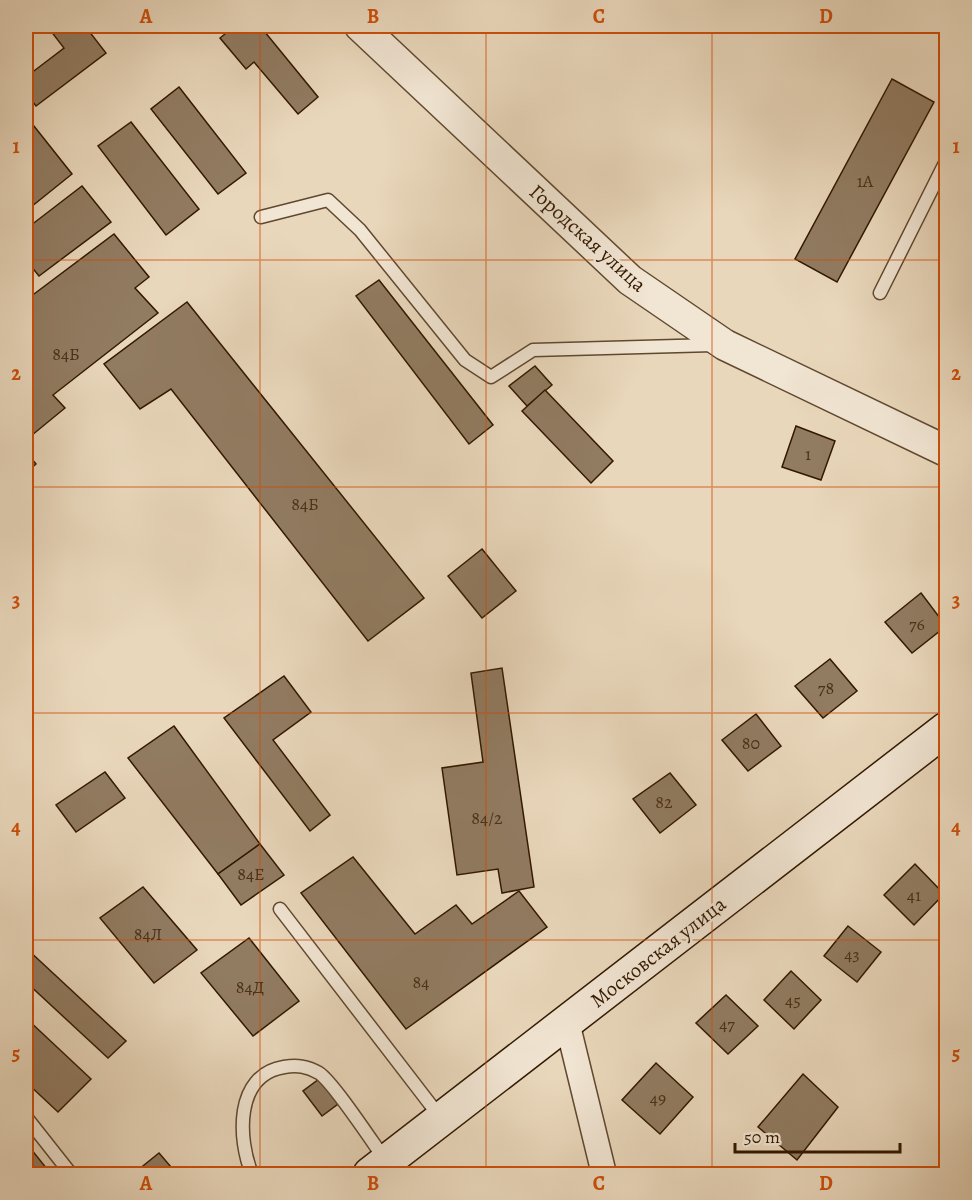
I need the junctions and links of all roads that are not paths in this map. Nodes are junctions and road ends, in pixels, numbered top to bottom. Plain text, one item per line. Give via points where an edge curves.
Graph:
1 (360, 26) edge
2 (946, 161) edge
3 (261, 217) dead end
4 (879, 293) dead end
5 (725, 345) junction
6 (946, 451) edge
7 (946, 729) edge
8 (280, 909) dead end
9 (567, 1022) junction
10 (26, 1117) edge
11 (442, 1119) junction
12 (378, 1168) edge
13 (71, 1174) edge
14 (252, 1174) edge
15 (604, 1174) edge

1 - 5 street, Городская улица via 630,280
2 - 4 lane
3 - 5 lane via 328,200 360,230 465,360 491,377 533,350
5 - 6 street, Городская улица
7 - 9 main road, Московская улица
8 - 11 lane
9 - 11 main road, Московская улица
9 - 15 street
10 - 13 lane
11 - 12 main road, Московская улица
12 - 14 lane via 322,1074 297,1065 275,1069 255,1083 246,1099 242,1138

